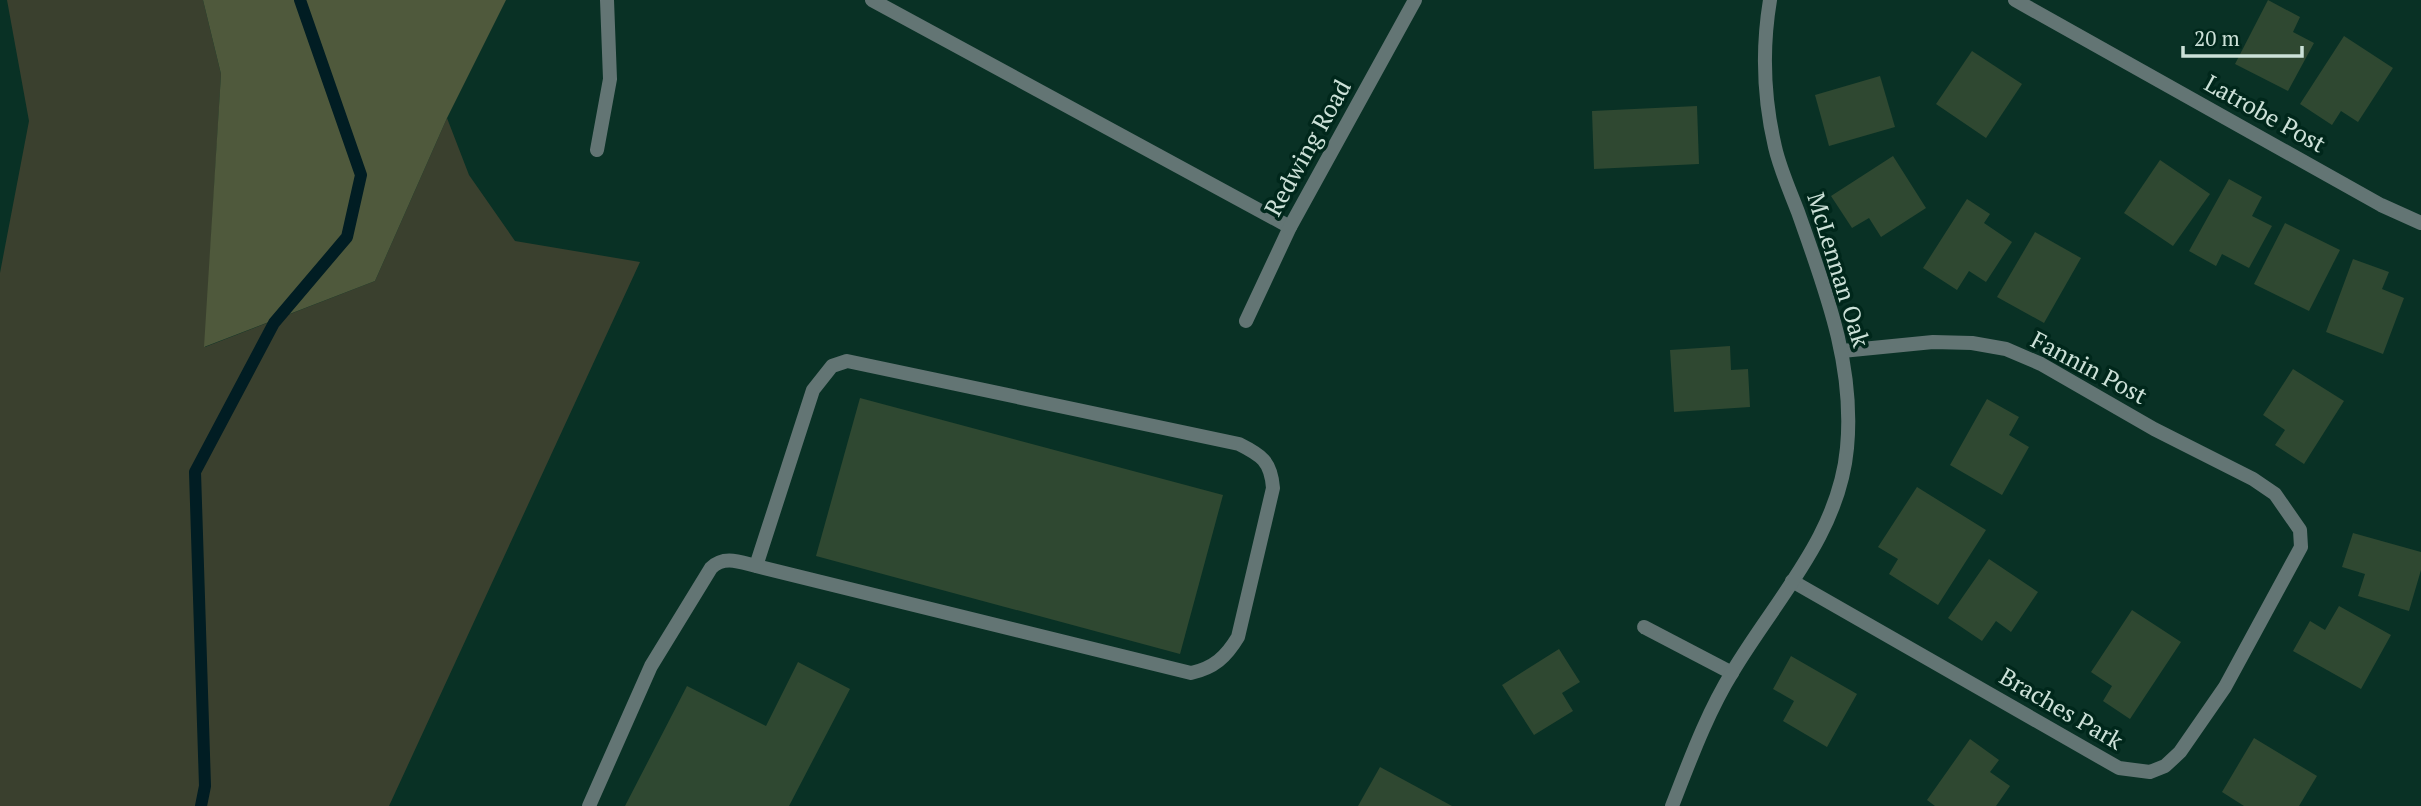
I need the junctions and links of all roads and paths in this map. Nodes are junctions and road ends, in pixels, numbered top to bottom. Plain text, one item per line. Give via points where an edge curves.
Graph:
1 (607, 0) edge
2 (872, 0) edge
3 (1415, 0) edge
4 (1770, 0) edge
5 (2015, 0) edge
6 (597, 150) dead end
7 (2421, 223) edge
8 (1290, 227) junction
9 (1246, 321) dead end
10 (1842, 351) junction
11 (2289, 512) joint
12 (756, 566) junction
13 (1792, 581) junction
14 (1644, 627) dead end
15 (1732, 673) junction
16 (589, 806) edge
17 (1672, 806) edge

1 - 6 street via 610,79
2 - 8 street
3 - 8 street, Redwing Road
4 - 10 street, McLennan Oak via 1765,30 1775,149 1830,303
5 - 7 street, Latrobe Post
8 - 9 street, Redwing Road
10 - 11 street, Fannin Post via 1933,342 2006,349 2253,479 2275,494
10 - 13 street, McLennan Oak via 1849,416 1838,496 1816,547
11 - 13 street, Braches Park via 2300,530 2301,547 2225,687 2180,752 2150,772 2119,768
12 - 12 street via 1191,673 1207,670 1227,655 1238,638 1273,488 1272,473 1261,455 1239,444 847,361 832,366 813,390
12 - 16 street via 730,560 718,561 711,568 651,666
13 - 15 street, McLennan Oak
14 - 15 street
15 - 17 street, McLennan Oak via 1701,733

